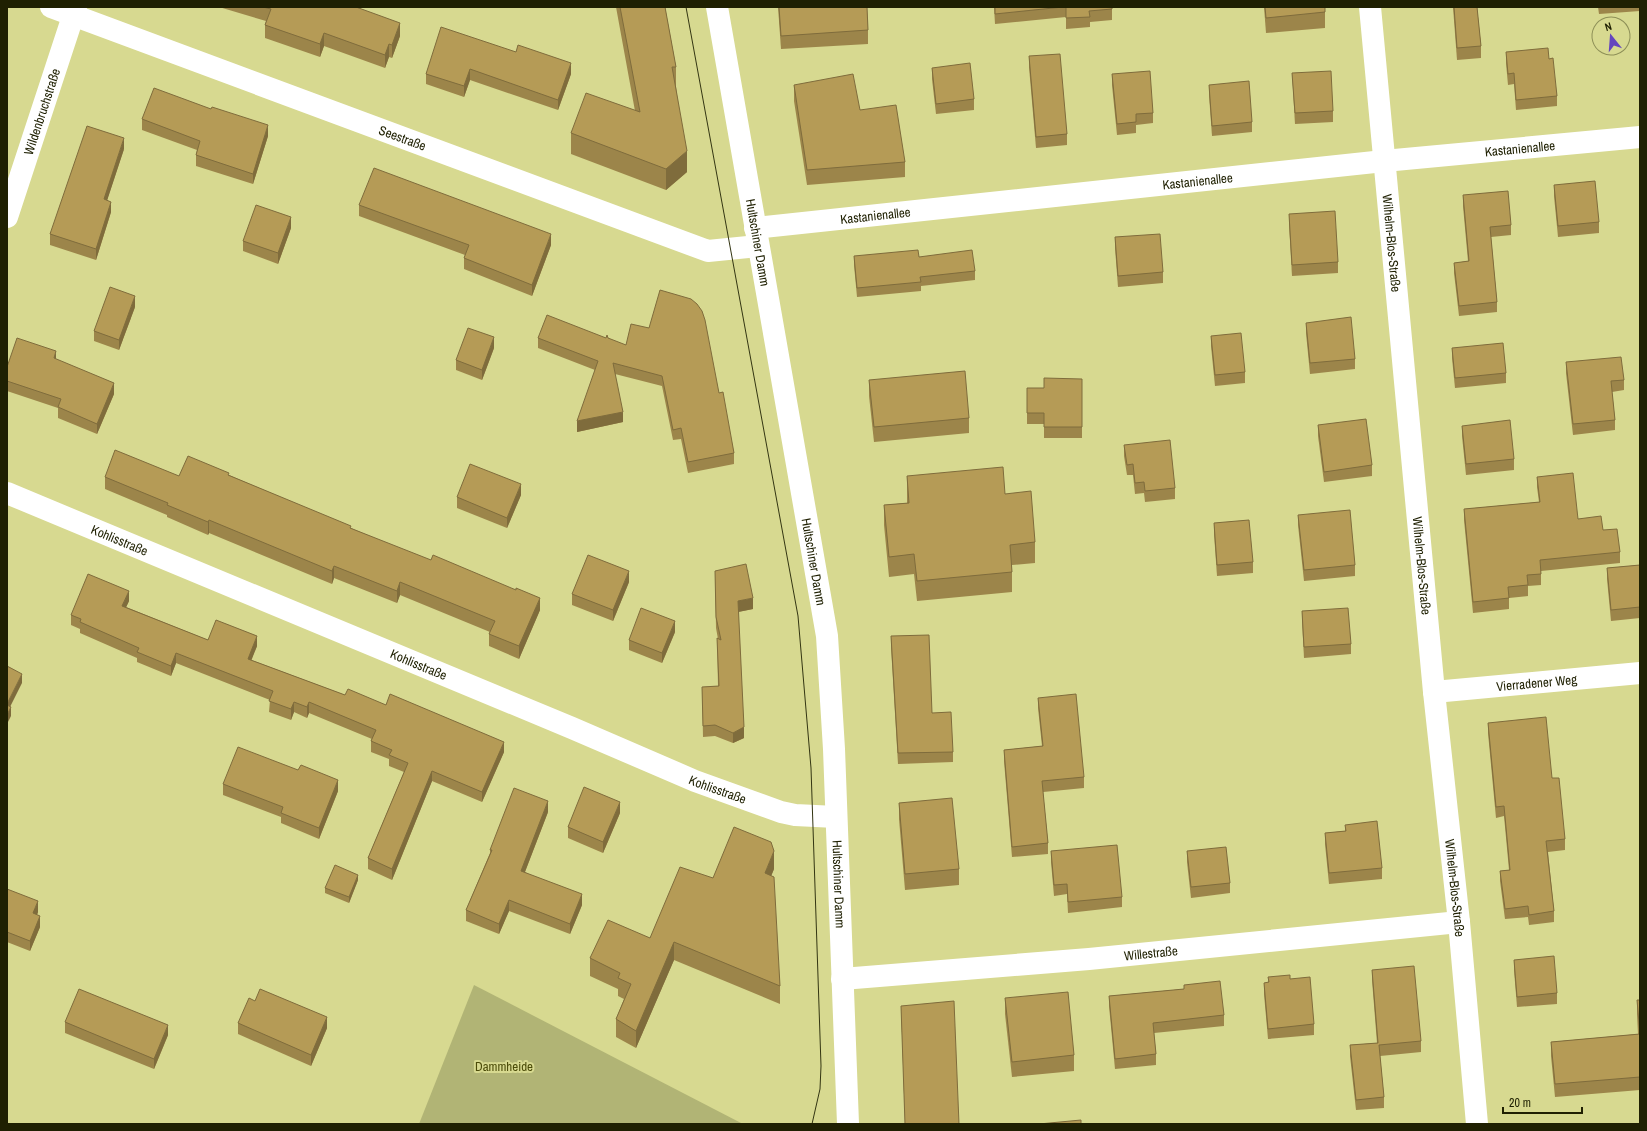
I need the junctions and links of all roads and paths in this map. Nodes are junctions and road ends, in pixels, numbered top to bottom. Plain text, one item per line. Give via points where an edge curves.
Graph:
1 (51, 7) edge
2 (717, 7) edge
3 (1370, 7) edge
4 (75, 11) edge
5 (1640, 137) edge
6 (1384, 161) junction
7 (7, 217) edge
8 (756, 237) junction
9 (7, 493) edge
10 (1640, 674) edge
11 (1434, 692) junction
12 (836, 817) junction
13 (1459, 922) junction
14 (842, 978) junction
15 (848, 1124) edge
16 (1477, 1124) edge

1 - 4 street, Seestraße
2 - 8 street, Hultschiner Damm
3 - 6 street, Wilhelm-Blos-Straße
4 - 7 street, Wildenbruchstraße
4 - 8 street, Seestraße via 708,251
5 - 6 street, Kastanienallee
6 - 8 street, Kastanienallee
6 - 11 street, Wilhelm-Blos-Straße
8 - 12 street, Hultschiner Damm via 827,636
9 - 12 street, Kohlisstraße via 695,781 781,812
10 - 11 street, Vierradener Weg
11 - 13 street, Wilhelm-Blos-Straße
12 - 14 street, Hultschiner Damm
13 - 14 street, Willestraße via 1097,958
13 - 16 street, Wilhelm-Blos-Straße
14 - 15 street, Hultschiner Damm

